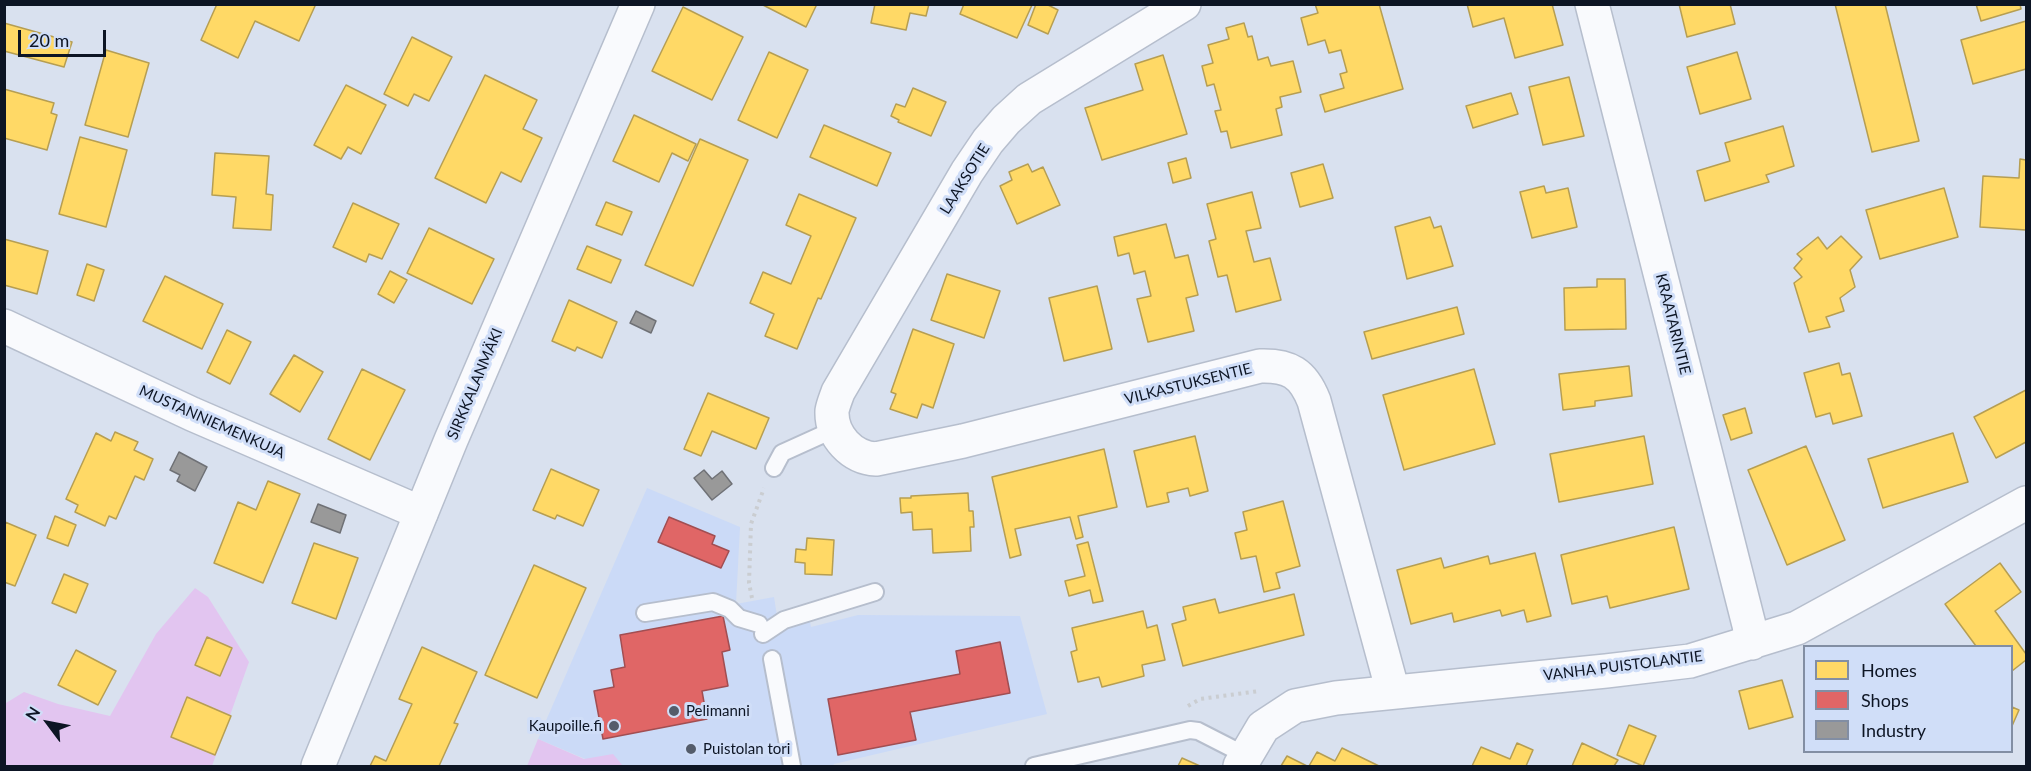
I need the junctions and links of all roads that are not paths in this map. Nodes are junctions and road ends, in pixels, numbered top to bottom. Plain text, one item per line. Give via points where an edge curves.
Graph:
1 (638, 4) edge
2 (1184, 4) edge
3 (1592, 4) edge
4 (4, 326) edge
5 (835, 429) junction
6 (774, 468) road end
7 (2026, 502) edge
8 (421, 513) junction
9 (875, 592) dead end
10 (645, 613) dead end
11 (1752, 643) junction
12 (772, 659) dead end
13 (1393, 692) junction
14 (1243, 761) edge
15 (318, 766) edge
16 (792, 766) edge
17 (1034, 766) edge

1 - 8 street, SIRKKALANMÄKI
2 - 5 street, LAAKSOTIE via 1029,99 988,141 838,392 832,410
3 - 11 street, KRAATARINTIE
4 - 8 street, MUSTANNIEMENKUJA via 192,414
5 - 6 lane via 782,453
5 - 13 street, VILKASTUKSENTIE via 847,448 876,459 1260,366 1285,368 1301,378 1314,401
7 - 11 street, VANHA PUISTOLANTIE via 1797,628
8 - 15 street, SIRKKALANMÄKI
9 - 10 lane via 761,629 713,602
11 - 13 street, VANHA PUISTOLANTIE via 1690,661
12 - 16 lane
13 - 14 street, VANHA PUISTOLANTIE via 1295,706 1263,727
14 - 17 lane via 1198,731 1190,730

